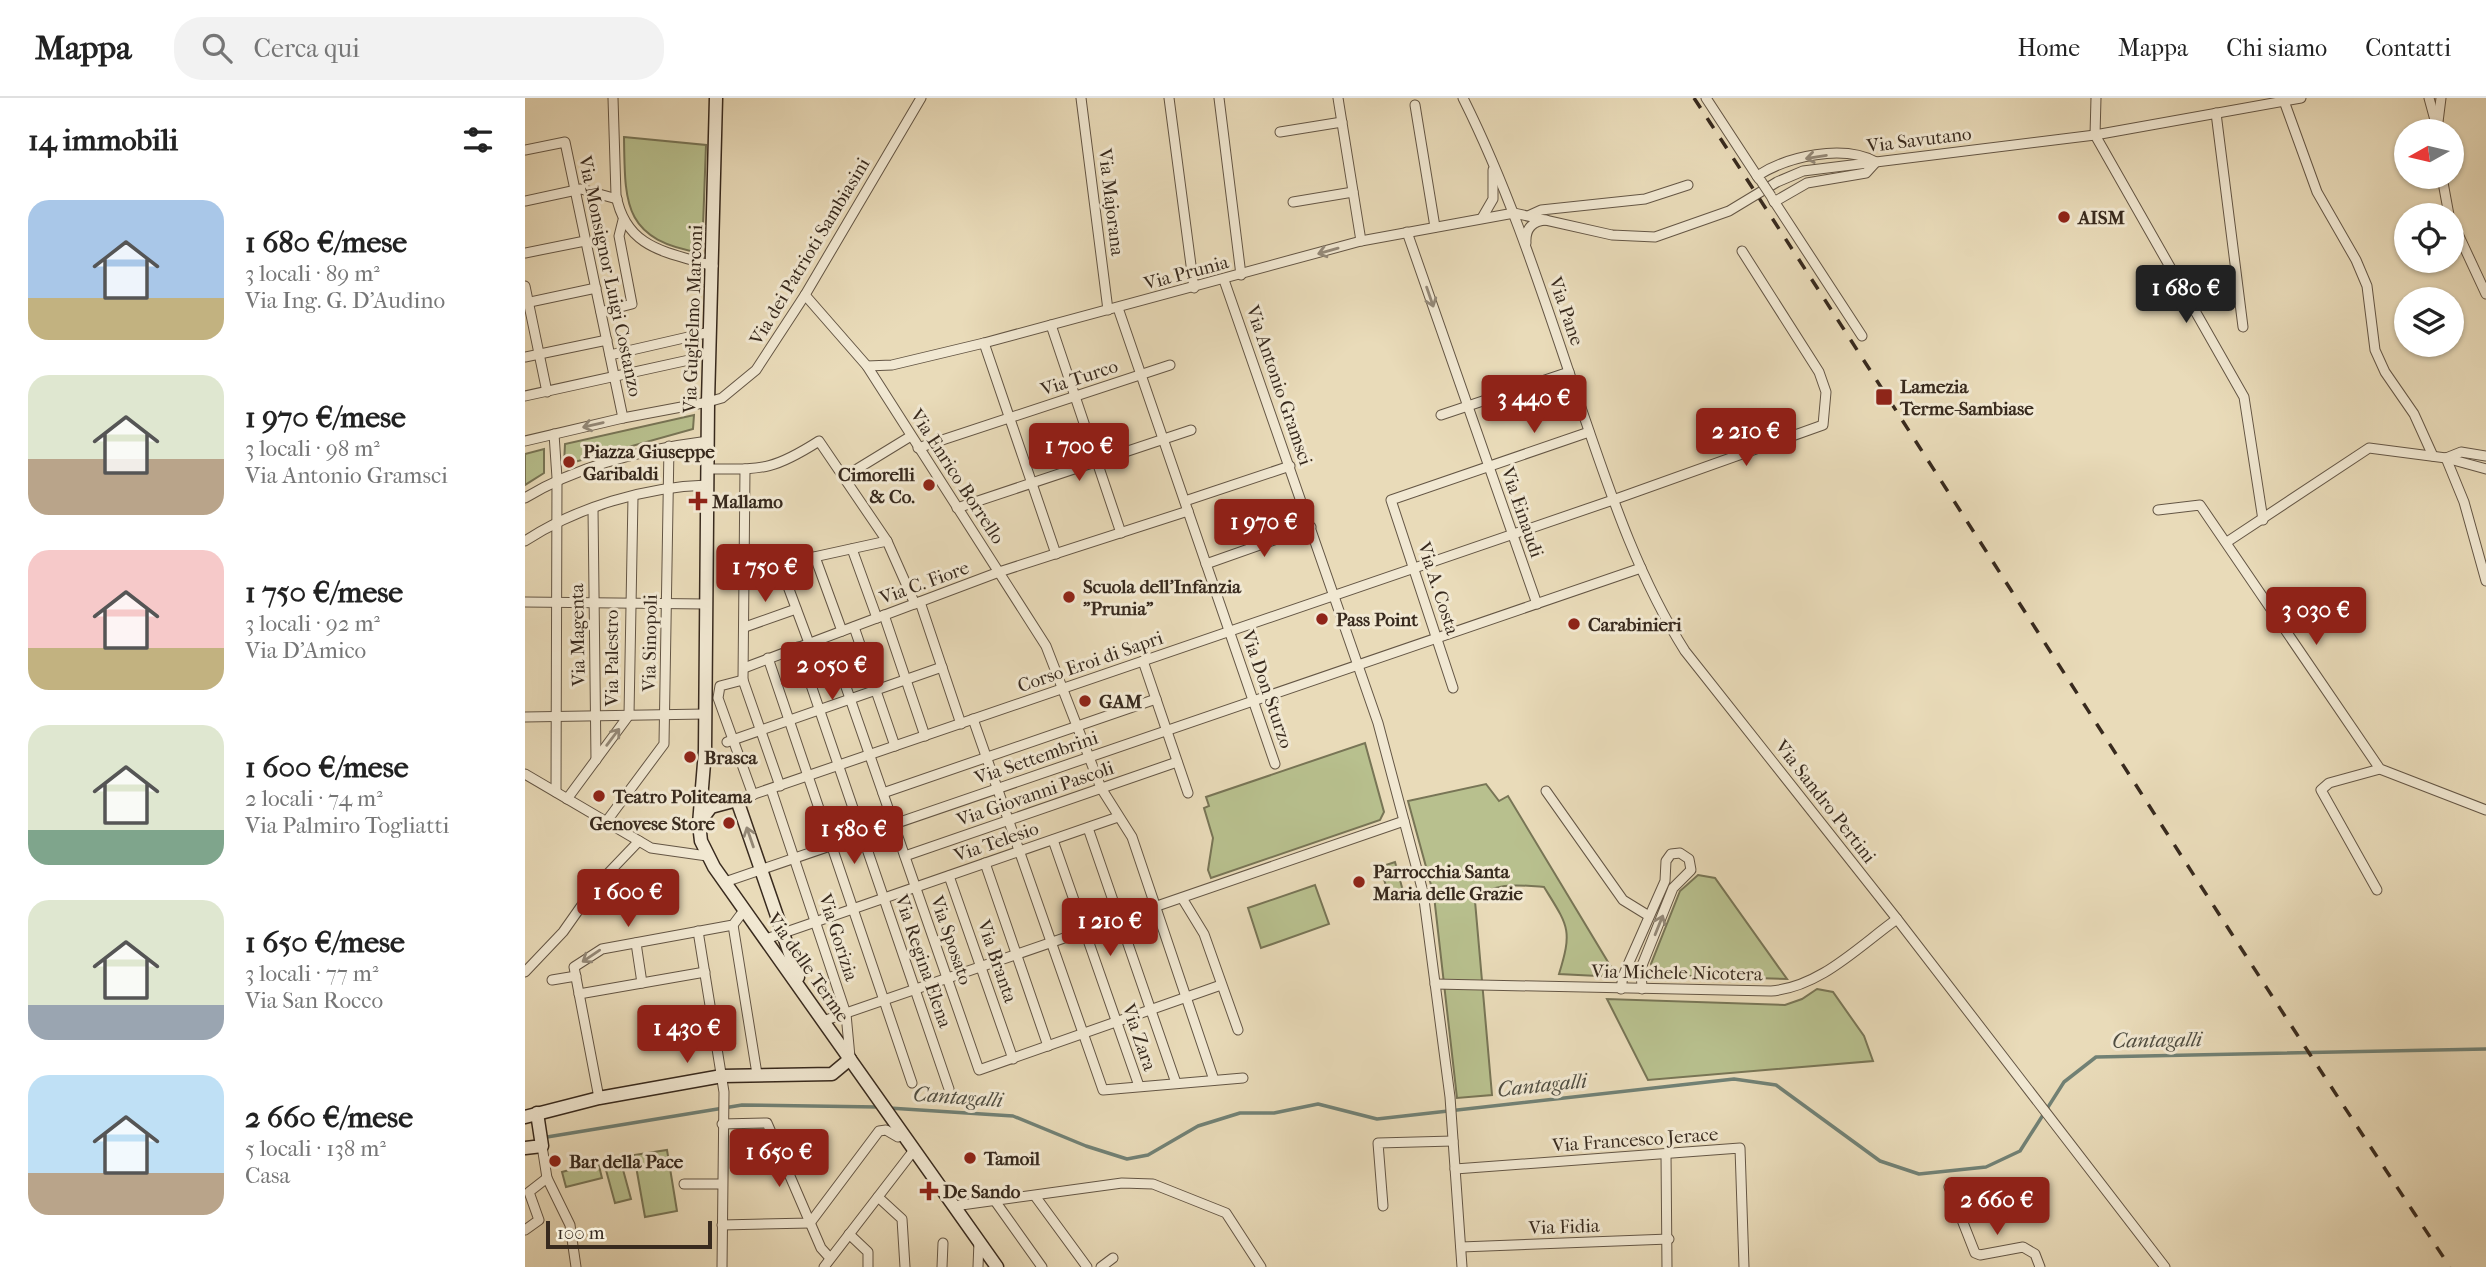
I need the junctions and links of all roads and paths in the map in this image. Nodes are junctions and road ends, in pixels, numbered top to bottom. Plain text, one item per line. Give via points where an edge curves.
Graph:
1 (613, 98) edge
2 (716, 98) edge
3 (921, 98) edge
4 (1081, 98) edge
5 (1169, 98) edge
6 (1219, 98) edge
7 (1338, 98) edge
8 (1465, 98) edge
9 (1706, 98) edge
10 (2096, 98) edge
11 (2301, 98) edge
12 (2429, 98) edge
13 (2441, 98) edge
14 (2284, 101) junction
15 (1415, 105) dead end
16 (2215, 113) junction
17 (2434, 119) edge
18 (2438, 119) edge
19 (1342, 122) junction
20 (1280, 132) dead end
21 (2095, 135) junction
22 (525, 150) edge
23 (1491, 162) junction
24 (1876, 162) junction
25 (1759, 179) junction
26 (1688, 185) dead end
27 (575, 191) junction
28 (1353, 192) junction
29 (617, 199) junction
30 (1773, 199) junction
31 (525, 201) edge
32 (1293, 202) dead end
33 (1514, 213) junction
34 (1530, 215) junction
35 (1482, 218) junction
36 (623, 220) junction
37 (1550, 221) junction
38 (1435, 227) junction
39 (1408, 232) junction
40 (585, 241) junction
41 (1361, 241) junction
42 (2464, 247) edge
43 (1527, 248) junction
44 (1742, 251) dead end
45 (525, 253) edge
46 (713, 266) junction
47 (1241, 275) junction
48 (1224, 280) junction
49 (525, 286) edge
50 (596, 288) junction
51 (1194, 288) junction
52 (2486, 294) edge
53 (805, 296) junction
54 (527, 303) edge
55 (1118, 308) junction
56 (1108, 310) junction
57 (601, 312) junction
58 (1051, 325) junction
59 (2243, 327) dead end
60 (710, 332) junction
61 (1862, 337) dead end
62 (607, 340) junction
63 (984, 343) junction
64 (539, 354) junction
65 (610, 355) junction
66 (525, 357) edge
67 (689, 360) dead end
68 (1170, 365) dead end
69 (867, 366) junction
70 (1569, 372) junction
71 (1142, 374) junction
72 (614, 377) junction
73 (547, 392) junction
74 (525, 396) edge
75 (1075, 396) junction
76 (708, 402) junction
77 (1468, 406) junction
78 (1441, 415) dead end
79 (623, 418) junction
80 (1010, 418) junction
81 (1191, 430) dead end
82 (1589, 432) junction
83 (554, 434) junction
84 (911, 436) junction
85 (1164, 440) junction
86 (525, 441) edge
87 (708, 441) junction
88 (669, 446) junction
89 (918, 447) junction
90 (2433, 456) junction
91 (2486, 456) edge
92 (2446, 458) junction
93 (1097, 462) junction
94 (1290, 466) junction
95 (1489, 466) junction
96 (708, 469) junction
97 (745, 469) junction
98 (2486, 469) edge
99 (844, 477) junction
100 (557, 478) junction
101 (1032, 483) junction
102 (707, 485) junction
103 (669, 486) junction
104 (633, 497) junction
105 (525, 498) edge
106 (1185, 500) junction
107 (1613, 500) junction
108 (957, 508) junction
109 (593, 509) junction
110 (2158, 510) dead end
111 (1188, 511) junction
112 (557, 520) junction
113 (2263, 520) junction
114 (1311, 527) junction
115 (1121, 533) junction
116 (1513, 535) junction
117 (525, 541) edge
118 (887, 541) junction
119 (2227, 542) junction
120 (852, 549) junction
121 (1056, 554) junction
122 (815, 557) junction
123 (1206, 564) junction
124 (780, 565) junction
125 (1414, 568) junction
126 (1641, 568) junction
127 (746, 572) junction
128 (999, 572) junction
129 (2486, 580) edge
130 (1335, 596) junction
131 (525, 602) edge
132 (557, 602) junction
133 (594, 602) junction
134 (629, 602) junction
135 (667, 602) junction
136 (918, 603) junction
137 (706, 604) junction
138 (1537, 604) junction
139 (796, 609) junction
140 (880, 617) junction
141 (854, 626) junction
142 (745, 627) junction
143 (842, 631) junction
144 (1230, 632) junction
145 (1437, 638) junction
146 (809, 643) junction
147 (798, 647) junction
148 (768, 658) junction
149 (837, 662) dead end
150 (1143, 662) junction
151 (1359, 665) junction
152 (942, 667) junction
153 (744, 668) junction
154 (906, 679) junction
155 (743, 680) junction
156 (1453, 688) dead end
157 (1064, 689) junction
158 (876, 690) junction
159 (850, 699) junction
160 (1156, 699) junction
161 (1254, 701) junction
162 (819, 709) junction
163 (705, 714) junction
164 (629, 715) junction
165 (665, 715) junction
166 (596, 716) junction
167 (525, 717) edge
168 (556, 717) junction
169 (973, 719) junction
170 (789, 720) junction
171 (961, 724) junction
172 (1077, 726) junction
173 (761, 730) junction
174 (1167, 731) junction
175 (925, 736) junction
176 (730, 740) junction
177 (895, 746) junction
178 (870, 755) junction
179 (1089, 757) junction
180 (987, 758) junction
181 (596, 760) junction
182 (1177, 762) junction
183 (1275, 764) dead end
184 (838, 766) junction
185 (2380, 769) junction
186 (526, 776) edge
187 (808, 776) junction
188 (776, 787) junction
189 (997, 789) junction
190 (1101, 789) junction
191 (1546, 791) dead end
192 (556, 792) junction
193 (701, 793) junction
194 (883, 793) junction
195 (1188, 793) dead end
196 (753, 795) junction
197 (567, 799) junction
198 (737, 800) junction
199 (711, 807) junction
200 (2486, 810) edge
201 (1118, 817) junction
202 (1009, 820) junction
203 (1404, 821) junction
204 (606, 822) junction
205 (699, 824) junction
206 (894, 824) junction
207 (1088, 828) junction
208 (862, 835) junction
209 (1053, 840) junction
210 (639, 841) junction
211 (832, 845) junction
212 (1020, 851) junction
213 (905, 856) junction
214 (794, 858) junction
215 (710, 862) junction
216 (985, 863) junction
217 (761, 869) junction
218 (949, 876) junction
219 (725, 882) junction
220 (916, 887) junction
221 (2377, 890) dead end
222 (1182, 898) junction
223 (884, 899) junction
224 (1156, 907) junction
225 (745, 909) junction
226 (853, 909) junction
227 (1649, 916) junction
228 (1119, 919) junction
229 (1897, 919) junction
230 (815, 922) junction
231 (733, 925) junction
232 (698, 931) junction
233 (1085, 931) junction
234 (783, 934) junction
235 (766, 939) junction
236 (636, 943) junction
237 (1052, 943) junction
238 (1017, 955) junction
239 (981, 967) junction
240 (525, 972) edge
241 (705, 972) junction
242 (576, 976) junction
243 (947, 979) junction
244 (552, 980) dead end
245 (642, 983) junction
246 (1435, 984) junction
247 (1221, 985) junction
248 (1621, 989) junction
249 (1642, 989) junction
250 (915, 990) junction
251 (579, 994) junction
252 (804, 994) junction
253 (1186, 997) junction
254 (884, 1000) junction
255 (1151, 1010) junction
256 (846, 1014) junction
257 (824, 1021) junction
258 (1117, 1022) junction
259 (1238, 1030) dead end
260 (1084, 1034) junction
261 (1048, 1046) junction
262 (850, 1059) junction
263 (1013, 1059) junction
264 (757, 1074) junction
265 (722, 1076) junction
266 (1243, 1078) dead end
267 (1214, 1080) junction
268 (912, 1083) dead end
269 (1176, 1083) junction
270 (1139, 1086) junction
271 (949, 1089) dead end
272 (599, 1098) junction
273 (531, 1115) edge
274 (722, 1124) junction
275 (904, 1135) junction
276 (1453, 1141) junction
277 (542, 1146) junction
278 (525, 1148) edge
279 (914, 1150) junction
280 (1666, 1154) junction
281 (1455, 1169) junction
282 (547, 1178) junction
283 (684, 1184) dead end
284 (722, 1184) junction
285 (1949, 1187) dead end
286 (1035, 1196) junction
287 (878, 1197) junction
288 (995, 1201) junction
289 (954, 1206) junction
290 (1383, 1206) dead end
291 (810, 1223) junction
292 (722, 1225) junction
293 (525, 1229) edge
294 (849, 1234) junction
295 (1669, 1239) junction
296 (979, 1241) junction
297 (943, 1243) dead end
298 (1461, 1247) junction
299 (1113, 1258) dead end
300 (827, 1263) edge
301 (576, 1267) edge
302 (722, 1267) edge
303 (868, 1267) edge
304 (905, 1267) edge
305 (942, 1267) edge
306 (978, 1267) edge
307 (997, 1267) edge
308 (1042, 1267) edge
309 (1087, 1267) edge
310 (1101, 1267) edge
311 (1261, 1267) edge
312 (1462, 1267) edge
313 (1667, 1267) edge
314 (1744, 1267) edge
315 (2040, 1267) edge
316 (2165, 1267) edge

1 - 29 street
2 - 46 main road, Via Guglielmo Marconi
3 - 53 street, Via dei Patrioti Sambiasini
4 - 56 street, Via Majorana
5 - 51 street
6 - 47 street
7 - 19 street
8 - 23 street, Via Pane
9 - 25 street
10 - 21 street
11 - 14 street, Via Savutano
12 - 17 street
13 - 18 street
14 - 16 street, Via Savutano
14 - 90 street via 2316,192 2367,286 2375,350
15 - 38 street
16 - 21 street, Via Savutano
16 - 59 street
19 - 20 street
19 - 28 street
21 - 24 street, Via Savutano
21 - 113 street via 2244,397
22 - 27 street, Via Monsignor Luigi Costanzo via 565,142
23 - 33 street, Via Pane
23 - 35 street via 1495,188
24 -> 25 street via 1843,153 1788,162
24 - 30 street via 1866,173 1807,183
24 - 37 street, Via Savutano via 1803,172 1729,211 1655,237 1612,235
25 - 30 street, bridge
26 - 34 street via 1646,198
27 - 29 street via 593,190
27 - 31 street
27 - 40 street, Via Monsignor Luigi Costanzo
28 - 32 street
28 - 41 street
29 - 36 street
30 - 61 street
33 - 34 street, Via Prunia
33 - 35 street, Via Prunia
33 - 43 street, Via Pane
34 - 37 street, Via Savutano
35 - 38 street, Via Prunia
36 - 46 street via 645,243
36 - 57 street via 619,236 632,304
37 - 43 street via 1536,222 1528,229
38 - 39 street, Via Prunia
39 - 41 street, Via Prunia
39 -> 77 street, Via Einaudi
40 - 45 street
40 - 50 street, Via Monsignor Luigi Costanzo
41 -> 47 street, Via Prunia
42 - 52 street
43 - 70 street, Via Pane
44 - 107 street, Corso Eroi di Sapri via 1819,372 1826,391 1823,425
46 - 60 main road, Via Guglielmo Marconi
47 - 48 street, Via Prunia
48 - 51 street, Via Prunia
48 - 94 street, Via Antonio Gramsci
49 - 54 street
50 - 54 street
50 - 57 street, Via Monsignor Luigi Costanzo
51 - 55 street, Via Prunia
53 - 69 street, Via Enrico Borrello
53 - 76 street, Via dei Patrioti Sambiasini via 756,370 722,398
54 - 64 street
55 - 56 street, Via Prunia
55 - 71 street, Via Don Sturzo
56 - 58 street, Via Prunia
57 - 62 street, Via Monsignor Luigi Costanzo
58 - 63 street, Via Prunia
58 - 75 street
60 - 65 street
60 - 76 main road, Via Guglielmo Marconi
62 - 64 street
62 - 65 street, Via Monsignor Luigi Costanzo
63 - 69 street, Via Prunia via 892,365
63 - 80 street
64 - 66 street
64 - 73 street
65 - 72 street, Via Monsignor Luigi Costanzo
67 - 72 street
68 - 71 street, Via Turco
69 - 84 street, Via Enrico Borrello
70 - 77 street
70 - 82 street, Via Pane
71 - 75 street, Via Turco
71 - 85 street, Via Don Sturzo
72 - 73 street
72 - 79 street, Via Monsignor Luigi Costanzo
73 - 74 street
75 - 80 street, Via Turco
75 - 93 street
76 - 79 street, Via dei Patrioti Sambiasini
76 - 87 main road, Via Guglielmo Marconi
77 - 78 street
77 - 95 street, Via Einaudi
79 -> 83 street, Via dei Patrioti Sambiasini
80 - 89 street, Via Turco
80 - 101 street
81 - 85 street
82 - 95 street
82 - 107 street, Via Pane
83 - 86 street, Via dei Patrioti Sambiasini
83 - 100 street
84 - 89 street, Via Enrico Borrello
84 - 99 street
85 - 93 street
85 - 106 street, Via Don Sturzo
87 - 88 street
87 - 96 main road, Via Guglielmo Marconi
88 - 100 street
88 - 103 street, Via Sinopoli
89 - 108 street, Via Enrico Borrello
90 - 92 street
90 - 113 street via 2369,448
91 - 92 street via 2461,452
92 - 98 street
92 - 129 street
93 - 101 street
93 - 115 street
94 - 106 street
94 - 114 street, Via Antonio Gramsci
95 - 116 street, Via Einaudi
95 - 125 street, Via A. Costa via 1391,500
96 - 97 street
96 - 102 main road, Via Guglielmo Marconi
97 - 99 street via 783,463 819,440
97 - 127 street
99 - 118 street
100 - 105 street
100 - 112 street
101 - 108 street
101 - 121 street
102 - 103 street
102 - 137 main road, Via Guglielmo Marconi
103 - 104 street
103 - 135 street, Via Sinopoli
104 - 109 street
104 - 134 street, Via Palestro
106 - 111 street, Via Don Sturzo
107 - 116 street, Corso Eroi di Sapri
107 - 126 street, Via Sandro Pertini
108 - 128 street, Via Enrico Borrello
109 - 112 street
109 - 133 street, Via Magenta
110 - 119 street via 2200,505
111 - 115 street, Via C. Fiore
111 - 123 street, Via Don Sturzo
112 - 117 street
112 - 132 street
113 - 119 street
114 - 123 street
114 - 130 street, Via Antonio Gramsci
115 - 121 street, Via C. Fiore
116 - 125 street, Corso Eroi di Sapri
116 - 138 street, Via Einaudi
118 - 120 street
118 - 136 street
119 - 185 street
120 - 122 street
120 - 140 street
121 - 128 street, Via C. Fiore
122 - 124 street
122 - 143 street
123 - 144 street, Via Don Sturzo
124 - 127 street
124 - 139 street
125 - 130 street, Corso Eroi di Sapri
125 - 145 street, Via A. Costa
126 - 138 street, Via Settembrini
126 - 229 street, Via Sandro Pertini via 1685,651
127 - 142 street
128 - 136 street, Via C. Fiore
128 - 157 street, Via Enrico Borrello via 1047,646
130 - 144 street, Corso Eroi di Sapri
130 - 151 street, Via Antonio Gramsci
131 - 132 street
132 - 133 street
132 - 168 street
133 - 134 street
133 - 166 street, Via Magenta
134 - 135 street
134 - 164 street, Via Palestro
135 - 137 street
135 - 165 street, Via Sinopoli
136 - 140 street, Via C. Fiore
136 - 152 street
137 - 163 main road, Via Guglielmo Marconi
138 - 145 street, Via Settembrini
139 - 142 street
139 - 146 street
140 - 141 street, Via C. Fiore
140 - 154 street
141 - 143 street, Via C. Fiore
141 - 158 street
142 - 153 street
143 - 146 street, Via C. Fiore
144 - 150 street, Corso Eroi di Sapri
144 - 161 street, Via Don Sturzo
145 - 151 street, Via Settembrini
145 - 156 street, Via A. Costa
146 - 147 street, Via C. Fiore
147 - 148 street, Via C. Fiore
147 - 162 street, Via Regina Elena
148 - 153 street, Via C. Fiore
148 - 170 street
149 - 159 street, Via Sposato
150 - 157 street, Corso Eroi di Sapri
150 - 160 street
151 - 161 street, Via Settembrini
151 - 203 street, Via Antonio Gramsci
152 - 154 street
152 - 171 street
153 - 155 street
154 - 158 street
154 - 175 street
155 - 173 street, Via Gorizia
155 - 176 street via 718,690
157 - 169 street, Corso Eroi di Sapri
157 - 172 street, Via Enrico Borrello
158 - 159 street
158 - 177 street
159 - 162 street
159 - 178 street, Via Sposato
160 - 172 street
160 - 174 street
161 - 174 street, Via Settembrini
161 - 183 street, Via Don Sturzo
162 - 170 street
162 - 184 street, Via Regina Elena
163 - 165 street
163 - 193 main road, Via Guglielmo Marconi
164 - 165 street
164 - 166 street
181 -> 164 street, Via Palestro
165 - 204 street, Via Sinopoli via 664,744
166 - 168 street
166 - 181 street, Via Magenta
167 - 168 street
168 - 192 street
169 - 171 street, Corso Eroi di Sapri
169 - 180 street
170 - 173 street
170 - 187 street
171 - 175 street, Corso Eroi di Sapri
172 - 179 street, Via Enrico Borrello
172 - 180 street
173 - 176 street
173 - 188 street, Via Gorizia
174 - 179 street, Via Settembrini
174 - 182 street
175 - 177 street, Corso Eroi di Sapri
176 - 196 street
177 - 178 street, Corso Eroi di Sapri
178 - 184 street, Corso Eroi di Sapri
178 - 194 street, Via Sposato
179 - 189 street, Via Settembrini
179 - 190 street, Via Enrico Borrello
180 - 189 street
180 - 194 street
181 - 197 street, Via Palestro
182 - 190 street, Via Giovanni Pascoli
182 - 195 street
184 - 187 street, Corso Eroi di Sapri
184 - 208 street, Via Regina Elena
185 - 200 street
185 - 221 street via 2329,783 2321,790
186 - 192 street
187 - 188 street, Corso Eroi di Sapri
187 - 211 street
188 - 196 street, Corso Eroi di Sapri
188 - 214 street, Via Gorizia
189 - 202 street
189 - 206 street, Via Settembrini
190 - 201 street, Via Enrico Borrello
190 - 202 street, Via Giovanni Pascoli
191 - 227 street via 1623,900
192 - 197 street
193 - 199 main road
193 - 205 main road, Via Guglielmo Marconi
194 - 206 street, Via Sposato
196 - 198 street, Corso Eroi di Sapri
197 - 204 street
198 - 199 main road
217 -> 198 main road
199 - 205 main road
201 - 207 street, Via Telesio
201 - 224 street, Via Enrico Borrello via 1132,837
202 - 212 street
202 - 213 street, Via Giovanni Pascoli
203 - 222 street
203 - 246 street, Via Antonio Gramsci via 1423,892
204 - 210 street
205 - 215 main road, Via Guglielmo Marconi
206 - 208 street, Via Settembrini
206 - 213 street, Via Sposato
207 - 209 street, Via Telesio
207 - 228 street
208 - 211 street, Via Settembrini
208 - 223 street, Via Regina Elena
209 - 212 street, Via Telesio
209 - 233 street, Via Zara
210 - 215 street
210 - 240 street
211 - 214 street, Via Settembrini
211 - 226 street
212 - 216 street, Via Telesio
212 - 237 street
213 - 220 street, Via Sposato
214 - 217 street, Via Settembrini
214 - 230 street, Via Gorizia
215 - 219 main road, Via delle Terme
216 - 218 street, Via Telesio
216 - 238 street
217 - 219 street, Via Settembrini
217 - 234 main road
218 - 220 street, Via Telesio
218 - 239 street, Via Branta
219 - 225 main road, Via delle Terme
220 - 223 street, Via Telesio
220 - 243 street, Via Sposato
222 - 224 street
222 - 247 street via 1203,934
223 - 226 street, Via Telesio
223 - 250 street, Via Regina Elena
224 - 228 street
224 - 253 street, Via Enrico Borrello
225 - 231 street
225 - 235 main road, Via delle Terme
226 - 230 street, Via Telesio
226 - 254 street
227 - 248 street
249 -> 227 street via 1641,968 1674,888 1691,870 1685,855 1667,857 1665,881
228 - 233 street
228 - 255 street
229 - 249 street, Via Michele Nicotera via 1793,989
229 - 316 street, Via Sandro Pertini
230 - 234 street, Via Telesio
230 - 256 street, Via Gorizia
231 - 232 street
231 - 264 street
232 - 236 street
232 - 241 street
233 - 237 street
233 - 258 street, Via Zara
234 - 235 street, Via Telesio
234 - 252 main road
235 - 252 main road, Via delle Terme
236 -> 242 street via 602,949 574,967
236 - 245 street
237 - 238 street
237 - 260 street
238 - 239 street
238 - 261 street
239 - 243 street
239 - 263 street, Via Branta
241 - 245 street
241 - 265 street
242 - 244 street
242 - 251 street
243 - 250 street
243 - 263 street, Via Sposato via 979,1070
245 - 251 street
246 - 248 street, Via Michele Nicotera
246 - 276 street, Via Antonio Gramsci
247 - 253 street
247 - 259 street
248 - 249 street, Via Michele Nicotera
250 - 254 street
250 - 271 street, Via Regina Elena
251 - 272 street
252 - 257 main road, Via delle Terme
253 - 255 street
253 - 267 street, Via Enrico Borrello
254 - 256 street
254 - 268 street
255 - 258 street
255 - 269 street
256 - 257 street
256 - 262 street, Via Gorizia
257 - 262 main road, Via delle Terme
258 - 260 street
258 - 270 street, Via Zara
260 - 261 street
260 - 270 street via 1103,1090
261 - 263 street
262 - 264 main road via 832,1074
262 - 275 main road, Via delle Terme
264 - 265 main road
265 - 272 main road
265 - 274 street
266 - 267 street
267 - 269 street
269 - 270 street
272 - 273 main road
273 - 277 main road
274 - 284 street
274 - 291 street via 767,1123
275 - 279 main road
275 - 291 street via 879,1131
276 - 281 street, Via Antonio Gramsci
276 - 290 street via 1378,1143
277 - 278 main road
277 - 282 street
279 - 287 street
279 - 289 main road
280 - 281 street, Via Francesco Jerace
280 - 295 street
280 - 314 street, Via Francesco Jerace via 1740,1148
281 - 298 street, Via Antonio Gramsci
282 - 293 street via 529,1192 539,1220
282 - 301 street via 570,1225
283 - 284 street
284 - 292 street
285 - 315 street via 1975,1253 2022,1247 2035,1254
286 - 288 street
286 - 309 street
286 - 311 street via 1122,1183 1153,1184 1226,1213
287 - 294 street
287 - 304 street via 902,1219
288 - 289 street
288 - 308 street
289 - 296 main road
291 - 292 street
291 - 300 street
292 - 302 street
294 - 300 street
294 - 303 street via 868,1252
295 - 298 street, Via Fidia
295 - 313 street
296 - 306 street
296 - 307 main road
297 - 305 street
298 - 312 street, Via Antonio Gramsci
299 - 310 street

